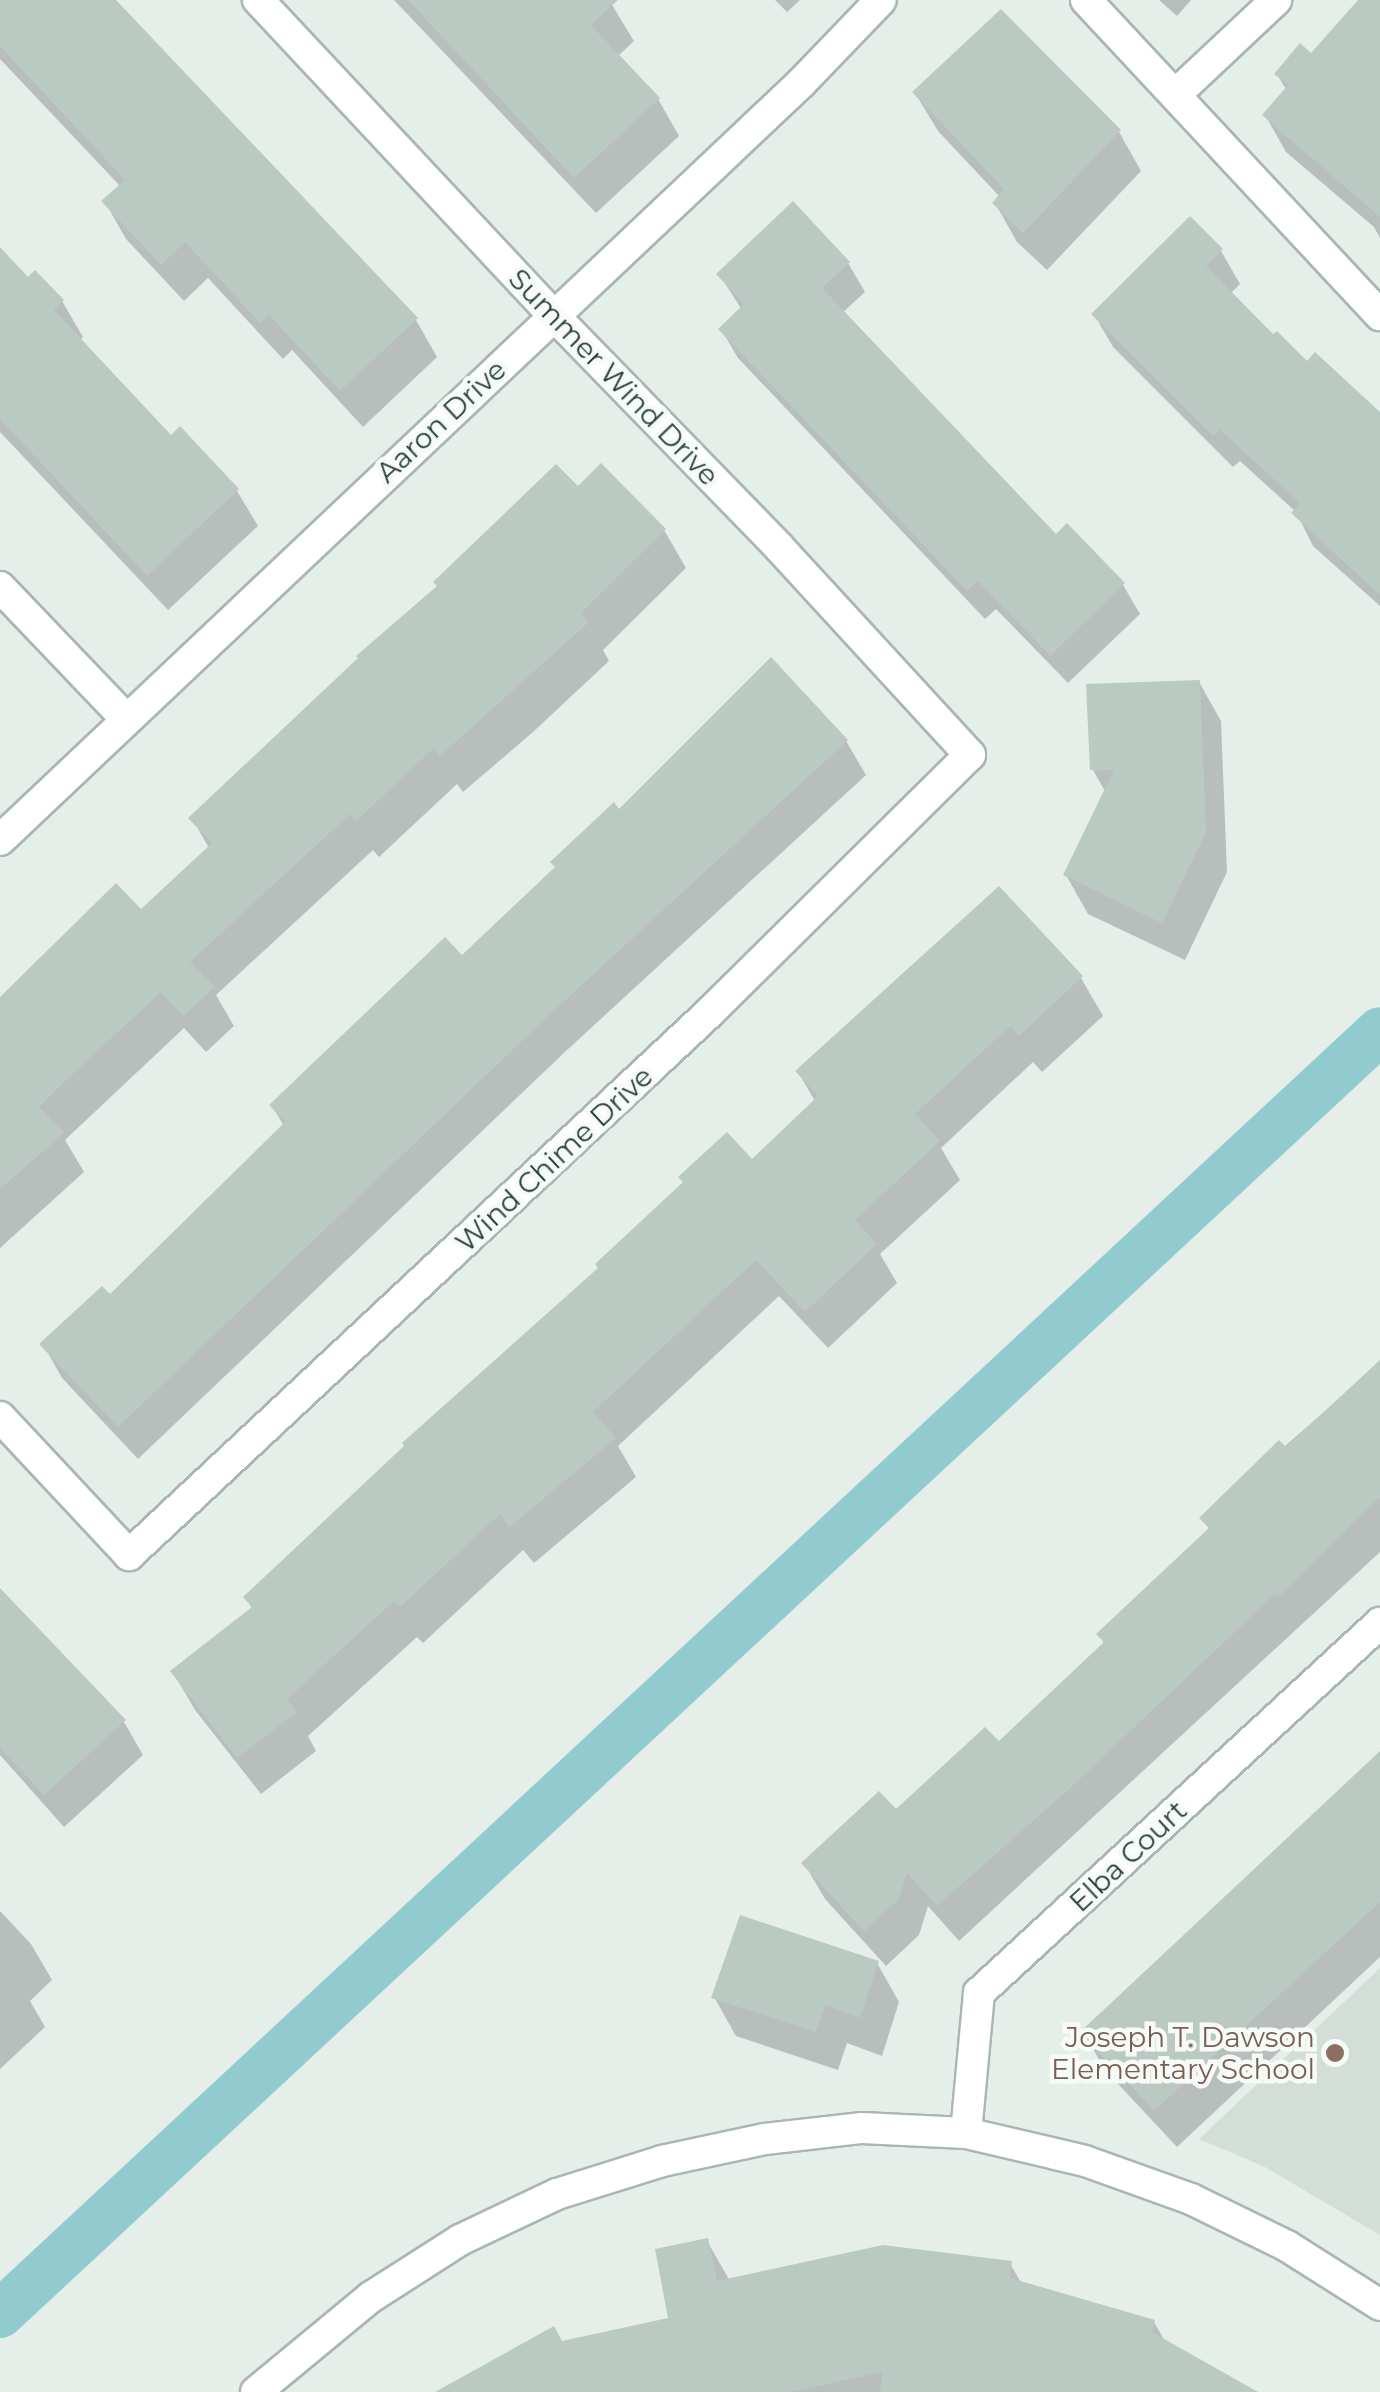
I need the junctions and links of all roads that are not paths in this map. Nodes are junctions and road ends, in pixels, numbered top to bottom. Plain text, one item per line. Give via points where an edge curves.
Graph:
1 (258, 0) edge
2 (881, 0) edge
3 (1086, 0) edge
4 (1276, 0) edge
5 (1174, 95) junction
6 (1380, 315) edge
7 (553, 316) junction
8 (0, 588) edge
9 (126, 719) junction
10 (970, 754) joint
11 (0, 840) edge
12 (0, 1417) edge
13 (1380, 1622) edge
14 (966, 2133) junction
15 (1380, 2306) edge
16 (256, 2392) edge

1 - 7 street, Summer Wind Drive
2 - 7 street, Aaron Drive
3 - 5 street
4 - 5 street
5 - 6 street
7 - 9 street, Aaron Drive
7 - 10 street, Summer Wind Drive
8 - 9 street
9 - 11 street, Aaron Drive
10 - 12 street, Wind Chime Drive via 709,1013 129,1555
13 - 14 street, Elba Court via 979,1993
14 - 15 street via 1085,2161 1190,2198 1287,2246
14 - 16 street via 862,2128 765,2139 662,2160 557,2194 460,2240 371,2297

